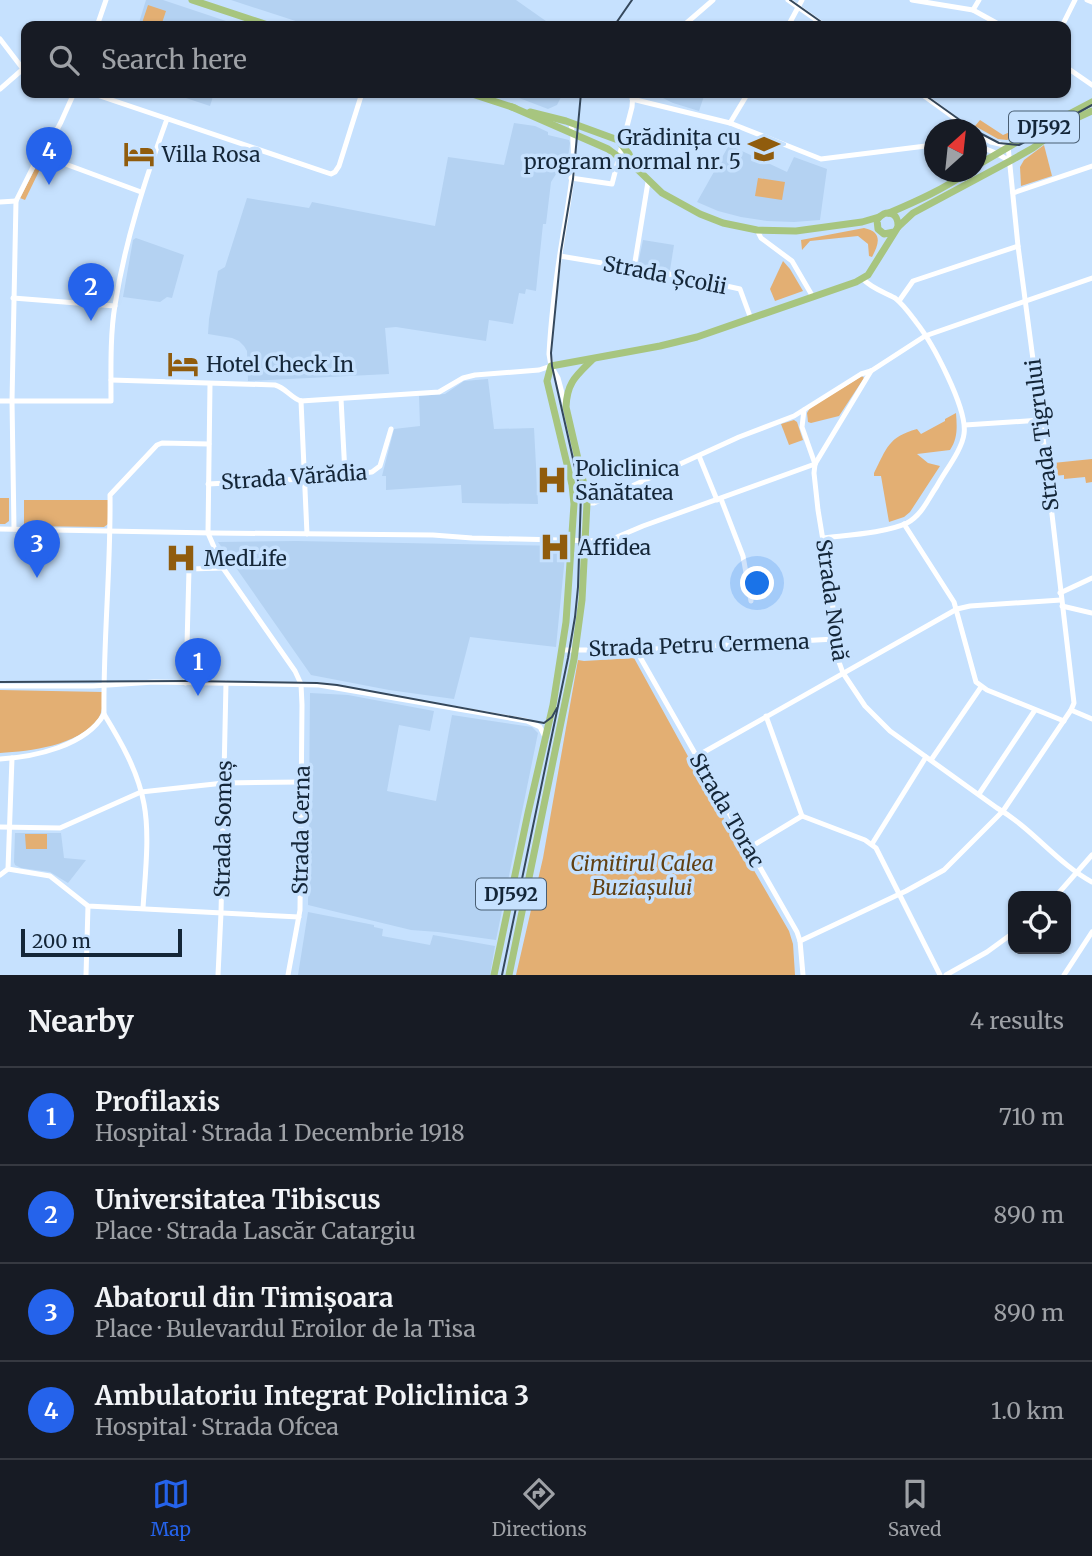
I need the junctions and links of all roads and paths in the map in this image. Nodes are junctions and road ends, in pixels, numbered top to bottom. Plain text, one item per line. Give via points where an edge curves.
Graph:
1 (106, 0) edge
2 (192, 0) edge
3 (713, 0) edge
4 (788, 0) edge
5 (802, 0) edge
6 (912, 0) edge
7 (979, 0) edge
8 (1075, 0) edge
9 (798, 7) junction
10 (973, 10) junction
11 (99, 21) edge
12 (256, 21) edge
13 (689, 21) edge
14 (791, 21) edge
15 (818, 21) edge
16 (993, 21) edge
17 (1064, 21) edge
18 (0, 38) edge
19 (21, 64) edge
20 (1071, 70) edge
21 (21, 72) edge
22 (1090, 82) edge
23 (0, 89) edge
24 (72, 98) edge
25 (106, 98) edge
26 (360, 98) edge
27 (484, 98) edge
28 (633, 98) edge
29 (640, 98) edge
30 (745, 98) edge
31 (927, 98) edge
32 (1092, 102) edge
33 (512, 107) junction
34 (1092, 111) edge
35 (167, 119) junction
36 (956, 119) edge
37 (571, 123) junction
38 (730, 123) junction
39 (573, 134) junction
40 (987, 140) edge
41 (622, 146) junction
42 (924, 146) edge
43 (1008, 146) junction
44 (608, 149) junction
45 (987, 149) edge
46 (996, 153) junction
47 (41, 155) junction
48 (619, 157) junction
49 (987, 159) edge
50 (1010, 161) junction
51 (633, 165) junction
52 (1092, 166) edge
53 (571, 178) junction
54 (648, 182) junction
55 (951, 182) edge
56 (141, 192) junction
57 (1013, 193) junction
58 (16, 201) junction
59 (0, 202) edge
60 (889, 213) junction
61 (879, 217) junction
62 (862, 222) junction
63 (757, 230) junction
64 (896, 230) junction
65 (880, 231) junction
66 (1018, 246) junction
67 (884, 249) junction
68 (559, 256) junction
69 (634, 268) junction
70 (1092, 278) edge
71 (863, 279) junction
72 (813, 297) junction
73 (13, 298) junction
74 (899, 301) junction
75 (1025, 301) junction
76 (115, 306) junction
77 (751, 319) junction
78 (925, 336) junction
79 (593, 359) junction
80 (551, 366) junction
81 (871, 371) junction
82 (111, 380) junction
83 (210, 384) junction
84 (842, 385) junction
85 (854, 397) junction
86 (341, 399) junction
87 (0, 401) edge
88 (12, 401) junction
89 (301, 401) junction
90 (566, 407) junction
91 (805, 409) junction
92 (794, 416) junction
93 (1041, 420) junction
94 (802, 422) junction
95 (965, 425) junction
96 (391, 429) dead end
97 (209, 444) junction
98 (699, 456) junction
99 (815, 464) junction
100 (345, 474) junction
101 (303, 479) junction
102 (208, 484) junction
103 (719, 499) junction
104 (587, 503) junction
105 (904, 524) junction
106 (0, 529) edge
107 (14, 529) junction
108 (110, 531) junction
109 (208, 533) junction
110 (307, 534) junction
111 (823, 538) junction
112 (572, 540) junction
113 (586, 541) junction
114 (223, 568) junction
115 (1092, 578) edge
116 (1061, 600) junction
117 (751, 601) dead end
118 (957, 609) junction
119 (1092, 612) edge
120 (835, 639) junction
121 (562, 650) junction
122 (575, 650) junction
123 (636, 650) junction
124 (843, 673) junction
125 (186, 683) junction
126 (226, 683) junction
127 (104, 684) junction
128 (301, 684) junction
129 (0, 686) edge
130 (981, 687) junction
131 (1035, 710) junction
132 (1071, 710) junction
133 (104, 714) junction
134 (766, 716) junction
135 (1092, 719) edge
136 (1064, 721) junction
137 (545, 737) junction
138 (697, 756) junction
139 (12, 758) junction
140 (0, 759) edge
141 (929, 759) junction
142 (301, 782) junction
143 (224, 783) junction
144 (141, 792) junction
145 (979, 794) junction
146 (1003, 811) junction
147 (802, 816) junction
148 (0, 827) edge
149 (10, 827) junction
150 (872, 844) junction
151 (749, 848) junction
152 (1092, 855) edge
153 (8, 869) junction
154 (1077, 874) junction
155 (0, 875) edge
156 (1092, 882) edge
157 (1061, 891) edge
158 (899, 894) junction
159 (88, 905) junction
160 (144, 908) junction
161 (221, 913) junction
162 (299, 917) junction
163 (1092, 932) edge
164 (1008, 936) edge
165 (800, 941) junction
166 (86, 975) edge
167 (218, 975) edge
168 (288, 975) edge
169 (494, 975) edge
170 (509, 975) edge
171 (803, 975) edge
172 (940, 975) edge
173 (946, 975) edge
174 (1064, 975) edge

1 - 11 street
2 - 12 main road
3 - 13 street
4 - 9 street
5 - 9 street
6 - 10 street
7 - 10 street
8 - 17 street
9 - 14 street
9 - 15 street
10 - 16 street
18 - 19 street
20 - 22 street
21 - 23 street
24 - 47 street
25 - 35 street
26 - 35 street via 335,173
27 - 33 main road
28 - 41 street
29 - 38 street
30 - 38 street
31 - 36 street
32 - 43 main road, DJ592
33 - 37 main road
33 - 39 main road
34 - 50 main road, DJ592
35 - 56 street
37 - 39 street
37 - 41 main road via 618,140
38 - 42 street via 821,159
39 - 44 main road
39 - 53 street
40 - 43 street
41 - 44 street
41 - 48 street
41 - 51 main road
43 - 46 main road, DJ592
43 - 50 street, Strada Tigrului
44 - 48 main road
45 - 46 street
46 - 49 main road, DJ592
46 - 50 street
47 - 56 street
47 - 58 street
48 - 51 main road
48 - 53 street via 612,184
50 - 57 street, Strada Tigrului
50 - 64 main road, DJ592 via 913,213
51 - 54 main road
52 - 57 street
53 - 68 street
54 - 63 main road via 700,214
54 - 69 street
55 - 60 main road
56 - 76 street
57 - 66 street, Strada Tigrului
58 - 59 street
58 - 73 street
60 - 61 main road
60 - 64 main road via 897,218
61 - 62 main road
61 - 65 main road
62 - 63 main road via 796,231
62 - 65 main road
63 - 72 street via 792,261
64 - 65 main road
64 - 67 main road, DJ592
65 - 67 main road
66 - 74 street via 913,281
66 - 75 street, Strada Tigrului
67 - 71 main road, DJ592
68 - 69 street, Strada Școlii
68 - 80 street
69 - 77 street, Strada Școlii via 740,289
70 - 75 street
71 - 72 main road
71 - 74 street
72 - 77 main road
73 - 76 street
73 - 88 street
74 - 78 street
75 - 78 street
75 - 93 street, Strada Tigrului
76 - 82 street
77 - 79 main road via 696,337
78 - 81 street
78 - 95 street via 951,383
79 - 80 main road
79 - 90 main road via 570,385
80 - 86 street via 464,377 439,392
80 - 90 street
80 - 112 main road, DJ592 via 547,381 573,494
81 - 84 street
81 - 85 street
82 - 83 street
82 - 88 street via 111,401
83 - 89 street via 275,385
83 - 97 street
84 - 85 street via 852,390
84 - 91 street
85 - 99 street
86 - 89 street
86 - 100 street
87 - 88 street
88 - 107 street
89 - 101 street
90 - 104 main road, DJ592
91 - 92 street
91 - 94 street
92 - 94 street
92 - 98 street
93 - 95 street
93 - 116 street, Strada Tigrului
94 - 99 street, Strada Nouă
95 - 105 street via 962,443 919,514
96 - 100 street, Strada Vărădia via 379,469
97 - 102 street
97 - 108 street via 158,445 110,495
98 - 103 street
98 - 104 street
99 - 103 street
99 - 111 street, Strada Nouă
100 - 101 street, Strada Vărădia
101 - 102 street, Strada Vărădia
101 - 110 street
102 - 109 street
103 - 113 street via 610,540
103 - 117 street via 743,556
104 - 113 main road, DJ592
105 - 111 street
105 - 118 street
106 - 107 street
107 - 108 street
108 - 109 street
108 - 127 street
109 - 110 street
109 - 114 street
110 - 112 street
111 - 120 street, Strada Nouă
112 - 113 street
112 - 121 main road, DJ592
113 - 122 main road, DJ592
114 - 125 street via 189,569
114 - 128 street
115 - 116 street
116 - 118 street
116 - 119 street
116 - 132 street, Strada Tigrului via 1074,703
118 - 124 street
118 - 130 street via 974,678
120 - 123 street, Strada Petru Cermena
120 - 124 street, Strada Nouă
121 - 122 street, Strada Petru Cermena
121 - 137 main road, DJ592
122 - 123 street, Strada Petru Cermena
122 - 170 main road, DJ592
123 - 138 street, Strada Torac
124 - 134 street
124 - 141 street, Strada Nouă via 880,722
125 - 126 street
125 - 127 street
126 - 128 street
126 - 143 street, Strada Someș
127 - 129 street
127 - 133 street
128 - 137 street via 527,722 540,727
128 - 142 street, Strada Cerna
130 - 131 street
130 - 141 street
131 - 136 street
131 - 145 street
132 - 135 street
132 - 136 street
133 - 139 street via 90,730 64,745
133 - 144 street
134 - 138 street
134 - 147 street
136 - 146 street
137 - 169 main road, DJ592
138 - 151 street, Strada Torac
139 - 140 street
139 - 149 street
141 - 145 street, Strada Nouă
141 - 150 street
142 - 143 street
142 - 162 street, Strada Cerna
143 - 144 street
143 - 161 street, Strada Someș
144 - 149 street via 60,828
144 - 160 street via 146,819
145 - 146 street, Strada Nouă
146 - 154 street, Strada Nouă
146 - 158 street via 944,870
147 - 150 street
147 - 151 street
148 - 149 street
149 - 153 street
150 - 158 street
151 - 165 street, Strada Torac
152 - 154 street
153 - 155 street
153 - 159 street via 50,876
154 - 156 street, Strada Nouă
154 - 157 street
158 - 165 street
158 - 172 street
159 - 160 street
159 - 166 street
160 - 161 street
161 - 162 street
161 - 167 street, Strada Someș
162 - 168 street, Strada Cerna
163 - 174 street
164 - 173 street
165 - 171 street, Strada Torac

